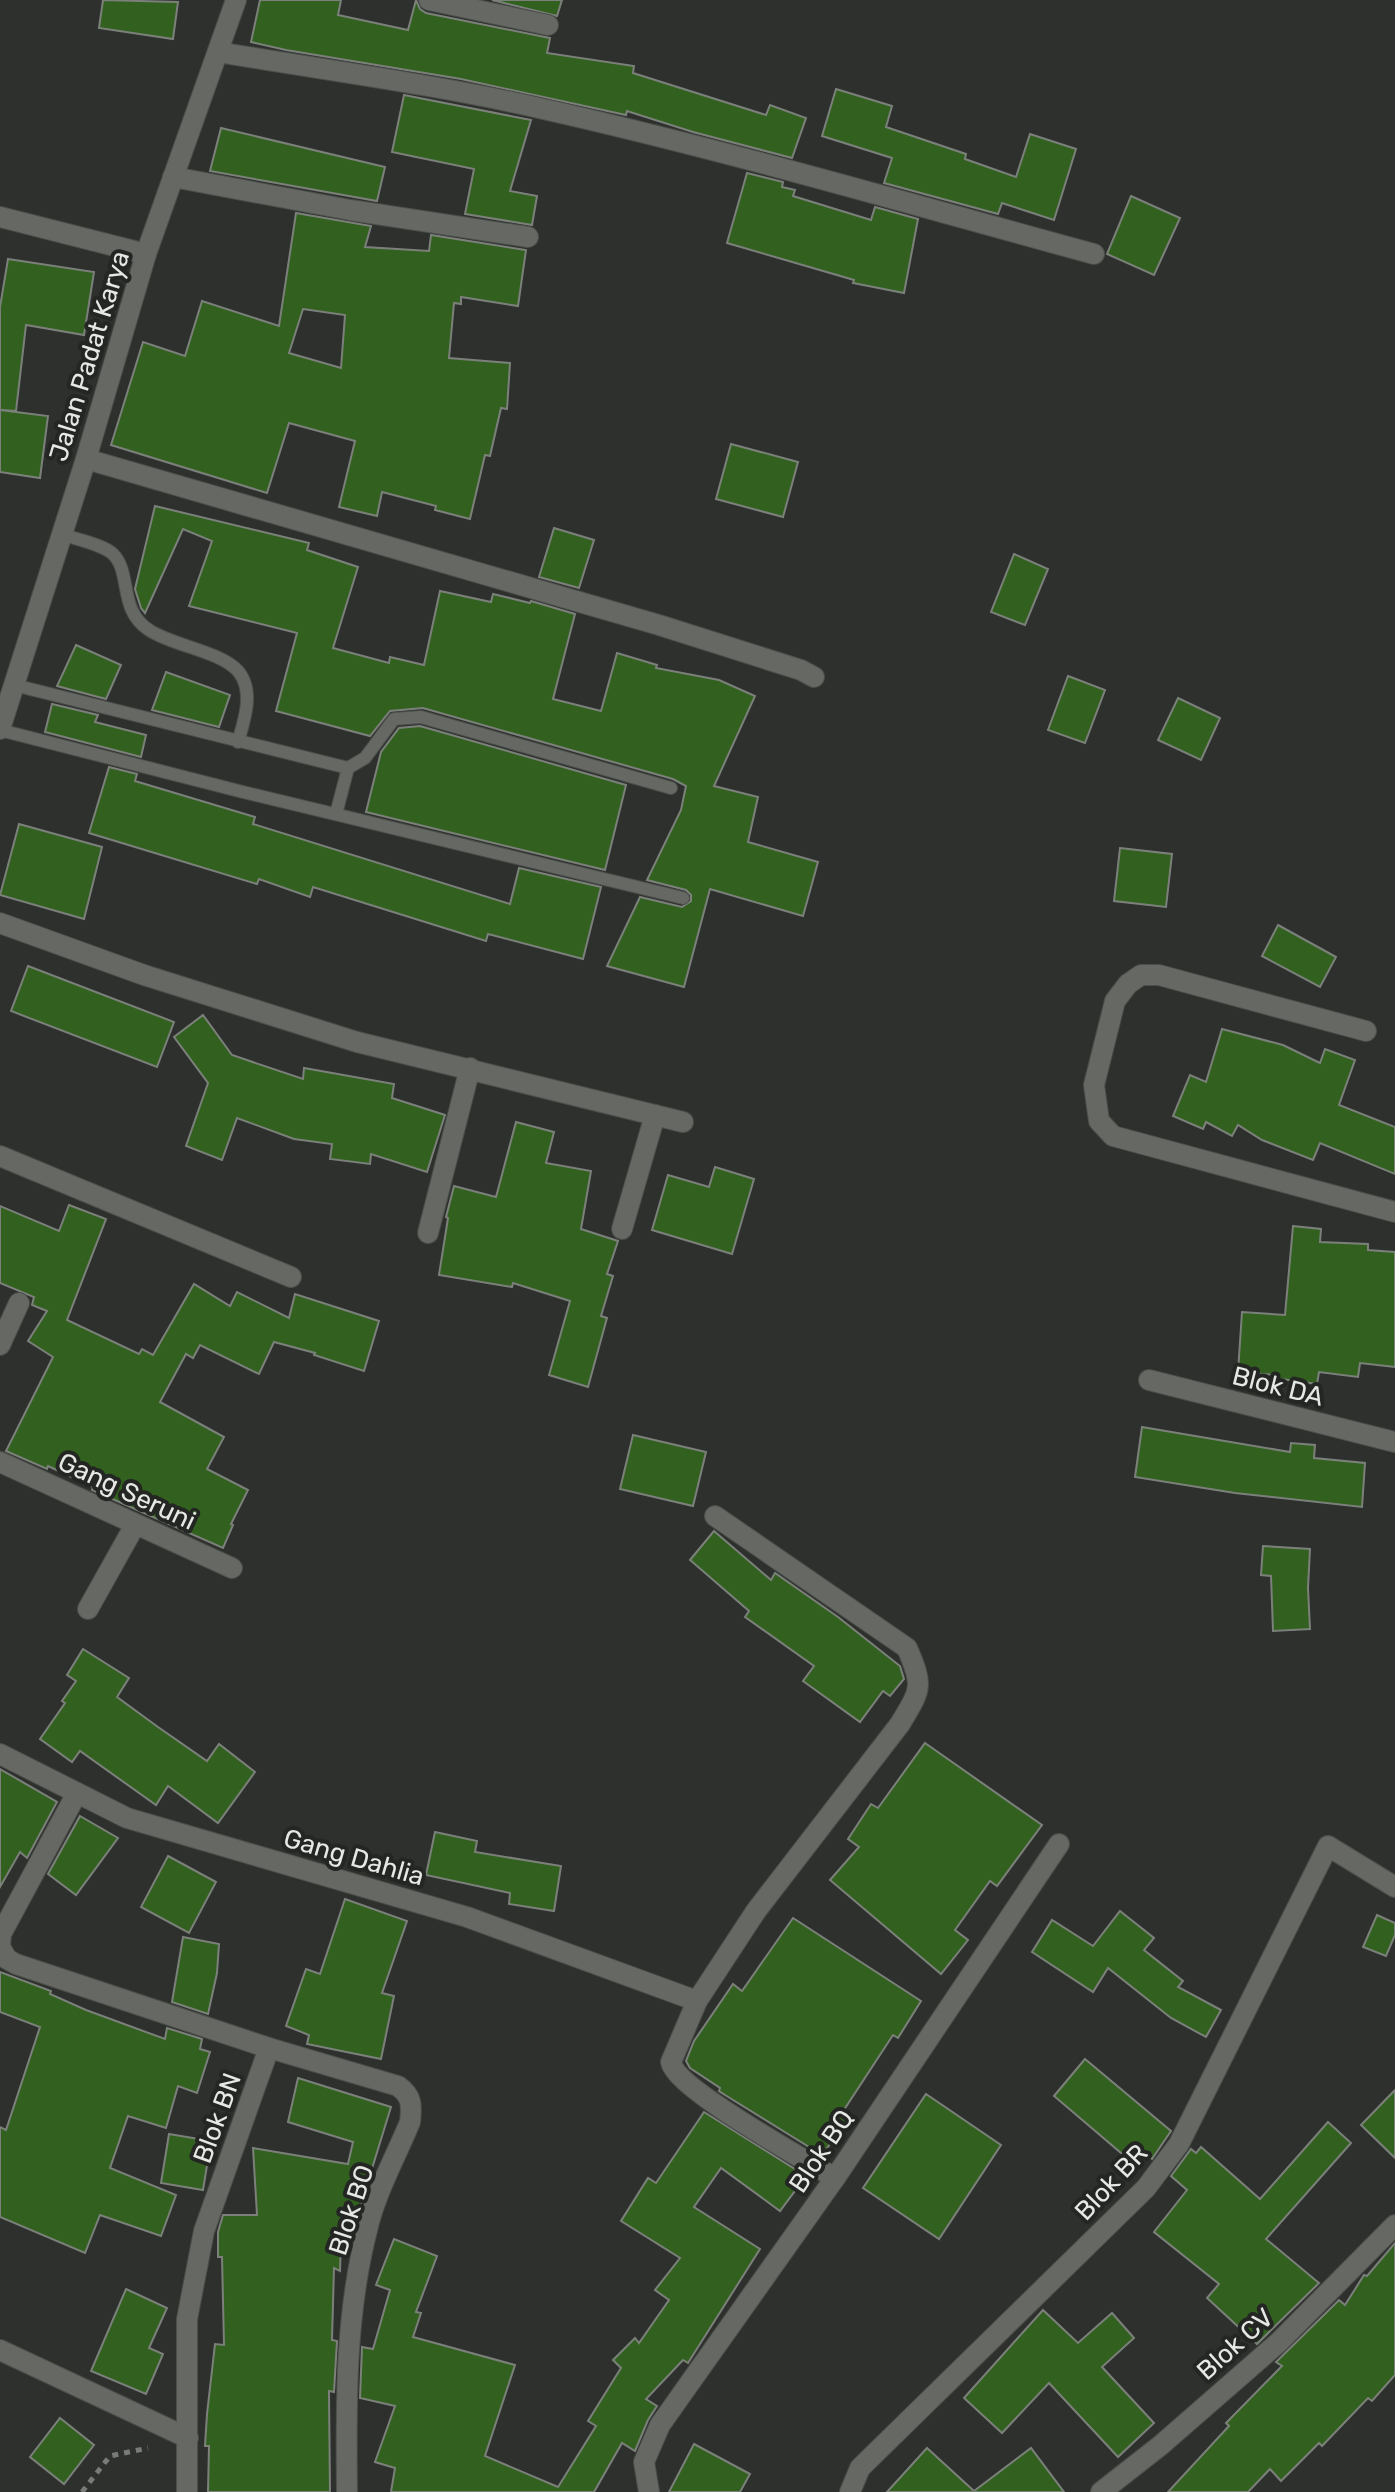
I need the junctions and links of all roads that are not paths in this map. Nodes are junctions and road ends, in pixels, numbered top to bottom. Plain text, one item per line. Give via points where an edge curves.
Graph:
1 (236, 0) edge
2 (429, 0) edge
3 (548, 25) dead end
4 (218, 52) junction
5 (173, 177) junction
6 (0, 217) edge
7 (528, 237) dead end
8 (146, 254) junction
9 (1094, 254) dead end
10 (86, 459) junction
11 (62, 534) junction
12 (814, 677) dead end
13 (14, 685) junction
14 (0, 730) edge
15 (238, 742) junction
16 (348, 768) junction
17 (671, 788) dead end
18 (336, 814) junction
19 (683, 898) dead end
20 (0, 923) edge
21 (1366, 1031) dead end
22 (470, 1068) junction
23 (655, 1115) junction
24 (683, 1122) dead end
25 (0, 1156) edge
26 (1395, 1212) edge
27 (622, 1229) dead end
28 (428, 1233) dead end
29 (291, 1277) dead end
30 (19, 1303) dead end
31 (0, 1345) edge
32 (1149, 1380) dead end
33 (1395, 1442) edge
34 (0, 1462) edge
35 (715, 1516) dead end
36 (135, 1525) junction
37 (232, 1568) dead end
38 (88, 1609) dead end
39 (0, 1754) edge
40 (77, 1793) junction
41 (1059, 1844) dead end
42 (1395, 1887) edge
43 (1, 1934) edge
44 (0, 1947) edge
45 (697, 2001) junction
46 (269, 2048) junction
47 (835, 2178) junction
48 (1395, 2225) edge
49 (0, 2350) edge
50 (188, 2447) junction
51 (187, 2492) edge
52 (347, 2492) edge
53 (649, 2492) edge
54 (850, 2492) edge
55 (1101, 2492) edge

1 - 4 street, Jalan Padat Karya
2 - 3 street
4 - 5 street, Jalan Padat Karya
4 - 9 street via 538,108 755,159
5 - 7 street
5 - 8 street, Jalan Padat Karya
6 - 8 street
8 - 10 street, Jalan Padat Karya
10 - 11 street, Jalan Padat Karya
10 - 12 street via 659,625
11 - 13 street, Jalan Padat Karya
11 - 15 lane via 111,552 122,565 133,613 148,630 224,660 239,672 247,689
13 - 14 street, Jalan Padat Karya
13 - 15 lane
14 - 18 lane
15 - 16 lane
16 - 17 lane via 365,758 394,719 421,717
16 - 18 lane
18 - 19 lane
20 - 22 street via 357,1042
21 - 26 street via 1159,975 1141,975 1115,1001 1094,1085 1099,1121 1113,1136
22 - 23 street
22 - 28 street
23 - 24 street
23 - 27 street
25 - 29 street
30 - 31 street
32 - 33 street, Blok DA
34 - 36 street, Gang Seruni
35 - 45 street via 907,1648 919,1691 900,1724 756,1911
36 - 37 street, Gang Seruni
36 - 38 street
39 - 40 street, Gang Dahlia
40 - 43 street
40 - 45 street, Gang Dahlia via 127,1818 467,1917
41 - 47 street, Blok BQ
42 - 54 street, Blok BR via 1328,1846 1179,2144 1146,2188 860,2468
43 - 44 street, Blok BN
44 - 46 street, Blok BN via 16,1964
45 - 47 street via 671,2062 673,2069 721,2109
46 - 50 street, Blok BN via 204,2231 187,2319
46 - 52 street, Blok BO via 398,2086 408,2093 412,2106 367,2227 351,2309
47 - 53 street, Blok BQ via 660,2425 644,2462
48 - 55 street, Blok CV via 1279,2342
49 - 50 street
50 - 51 street, Blok BN

